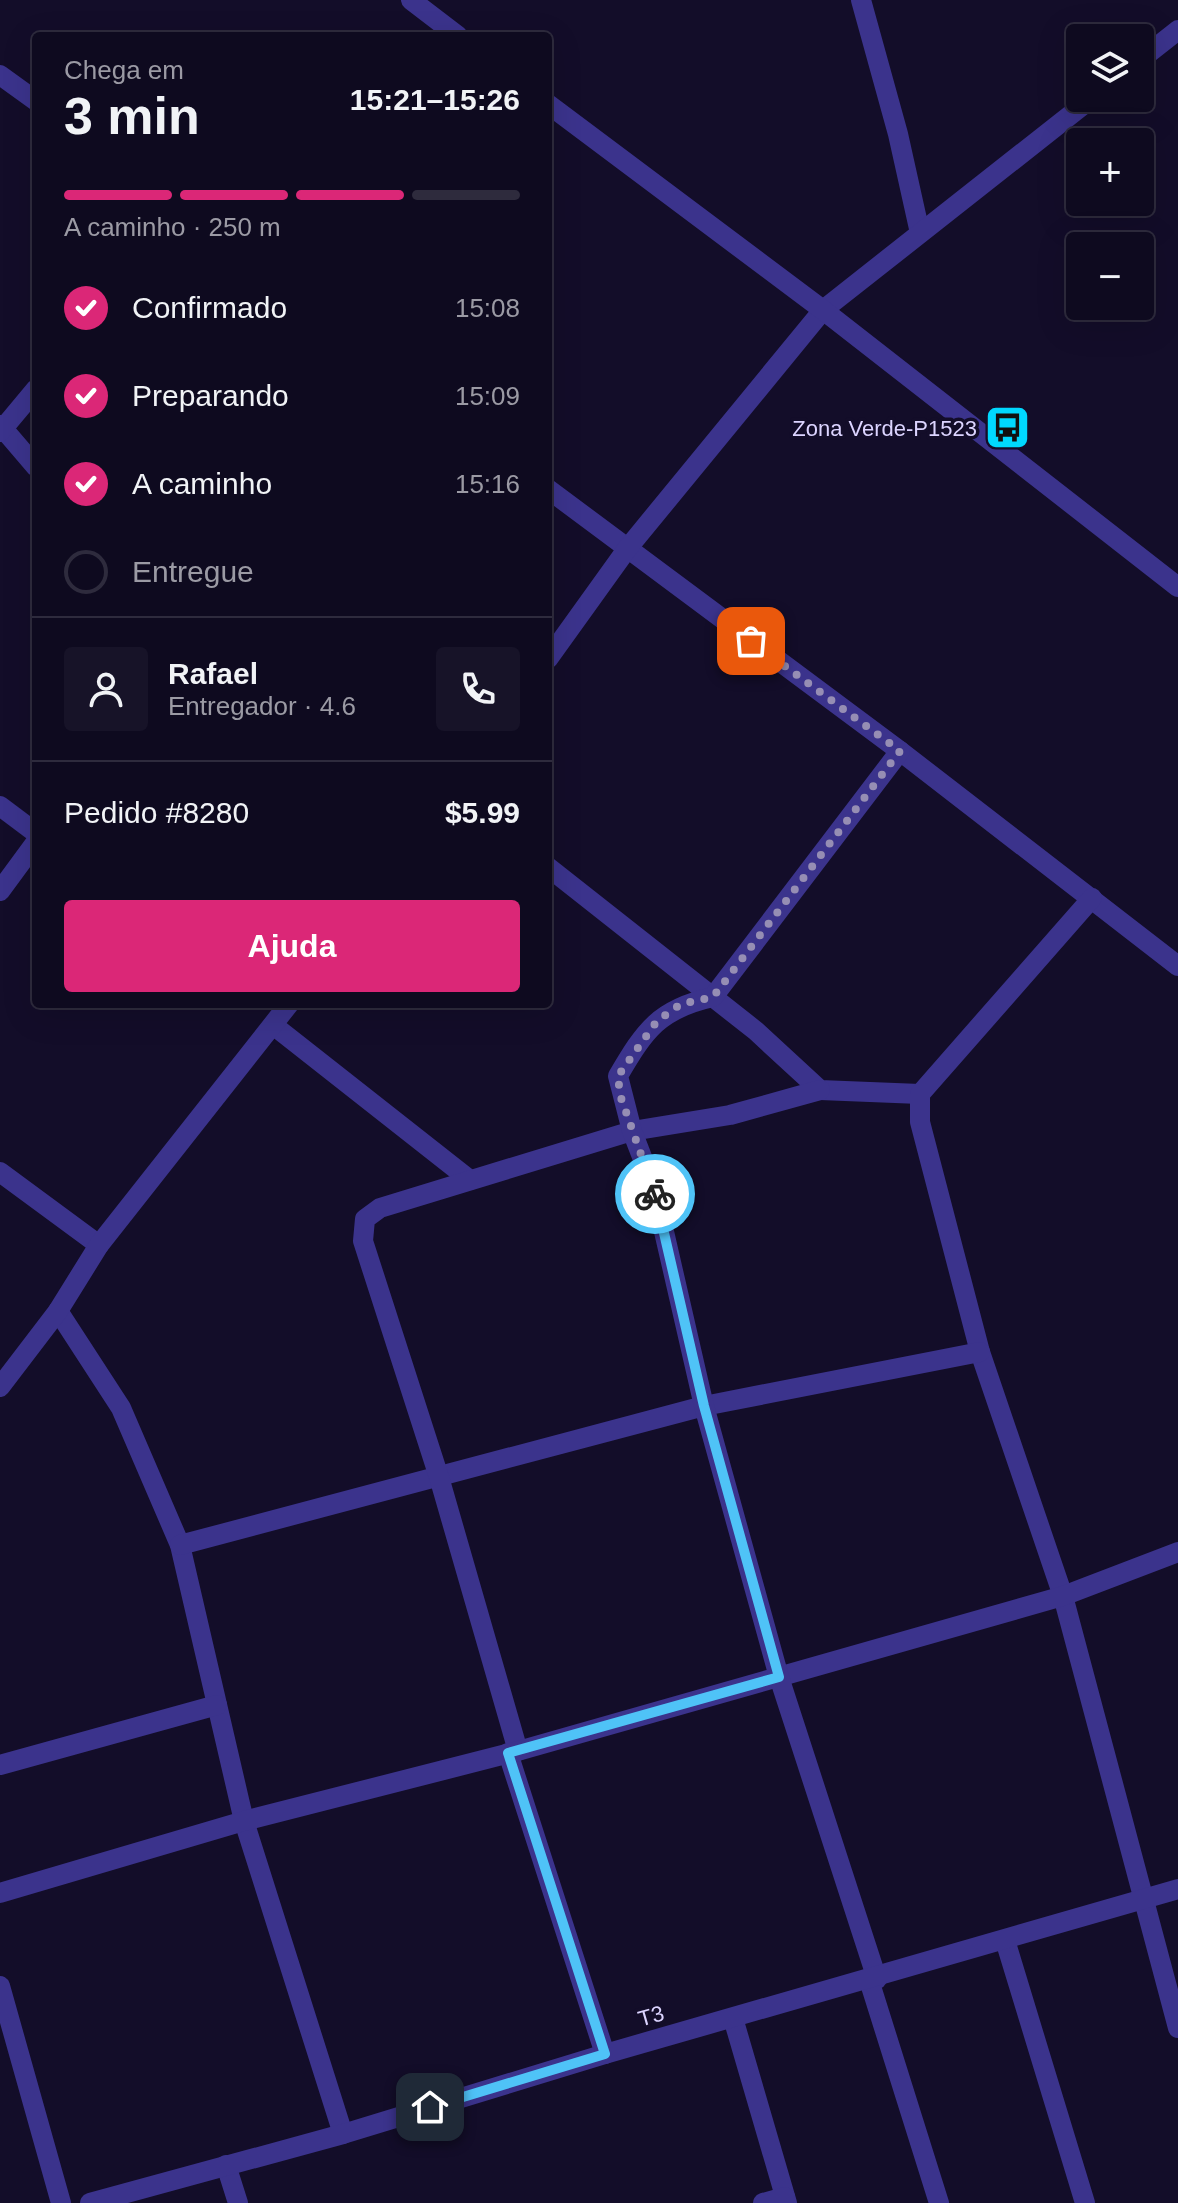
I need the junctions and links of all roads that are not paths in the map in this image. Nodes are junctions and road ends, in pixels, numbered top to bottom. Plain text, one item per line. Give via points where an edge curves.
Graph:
1 (411, 0) edge
2 (861, 0) edge
3 (1178, 30) edge
4 (453, 32) edge
5 (1154, 49) edge
6 (0, 75) edge
7 (32, 98) edge
8 (552, 107) edge
9 (1074, 112) edge
10 (920, 233) junction
11 (823, 310) junction
12 (32, 393) edge
13 (1, 428) edge
14 (32, 463) edge
15 (552, 492) edge
16 (627, 549) junction
17 (1178, 587) edge
18 (552, 653) edge
19 (900, 751) junction
20 (0, 806) edge
21 (32, 830) edge
22 (32, 847) edge
23 (552, 870) edge
24 (0, 891) edge
25 (1092, 898) junction
26 (1178, 966) edge
27 (713, 997) junction
28 (279, 1011) edge
29 (820, 1090) junction
30 (920, 1094) junction
31 (632, 1131) junction
32 (0, 1172) edge
33 (470, 1180) junction
34 (99, 1245) junction
35 (58, 1311) junction
36 (980, 1352) junction
37 (0, 1387) edge
38 (704, 1406) junction
39 (439, 1477) junction
40 (180, 1545) junction
41 (1178, 1552) edge
42 (1063, 1596) junction
43 (779, 1677) junction
44 (217, 1705) junction
45 (513, 1752) junction
46 (0, 1765) edge
47 (244, 1821) junction
48 (1178, 1889) edge
49 (0, 1893) edge
50 (1141, 1898) junction
51 (1005, 1940) junction
52 (873, 1980) junction
53 (0, 1986) edge
54 (733, 2018) junction
55 (1178, 2028) edge
56 (605, 2054) junction
57 (343, 2134) junction
58 (226, 2165) junction
59 (786, 2200) edge
60 (61, 2203) edge
61 (90, 2203) edge
62 (238, 2203) edge
63 (763, 2203) edge
64 (939, 2203) edge
65 (1085, 2203) edge

1 - 4 street
2 - 10 street
3 - 5 street
6 - 7 street
8 - 11 street
9 - 10 street
10 - 11 street
11 - 16 street
11 - 17 street
12 - 13 street
13 - 14 street
15 - 16 street
16 - 18 street
16 - 19 street
19 - 25 street
19 - 27 street
20 - 21 street
22 - 24 street
23 - 27 street
25 - 26 street
25 - 30 street
27 - 29 street
27 - 31 street via 681,1004 657,1021 626,1062 618,1076
28 - 33 street
28 - 34 street
29 - 30 street
29 - 31 street via 730,1115
30 - 36 street via 920,1122
31 - 33 street
31 - 38 street via 654,1188
32 - 34 street
33 - 39 street via 380,1208 365,1219 363,1241
34 - 35 street
35 - 37 street
35 - 40 street via 121,1408
36 - 38 street
36 - 42 street
38 - 39 street
38 - 43 street
39 - 40 street
39 - 45 street
40 - 44 street
41 - 42 street
42 - 43 street
42 - 50 street
43 - 45 street
43 - 52 street
44 - 46 street
44 - 47 street
45 - 47 street
45 - 56 street
47 - 49 street
47 - 57 street
48 - 50 street, T3
50 - 51 street, T3
50 - 55 street
51 - 52 street, T3
51 - 65 street
52 - 54 street, T3
52 - 64 street
53 - 60 street
54 - 56 street, T3
54 - 59 street
56 - 57 street, T3
57 - 58 street, T3
58 - 61 street, T3
58 - 62 street
59 - 63 street

